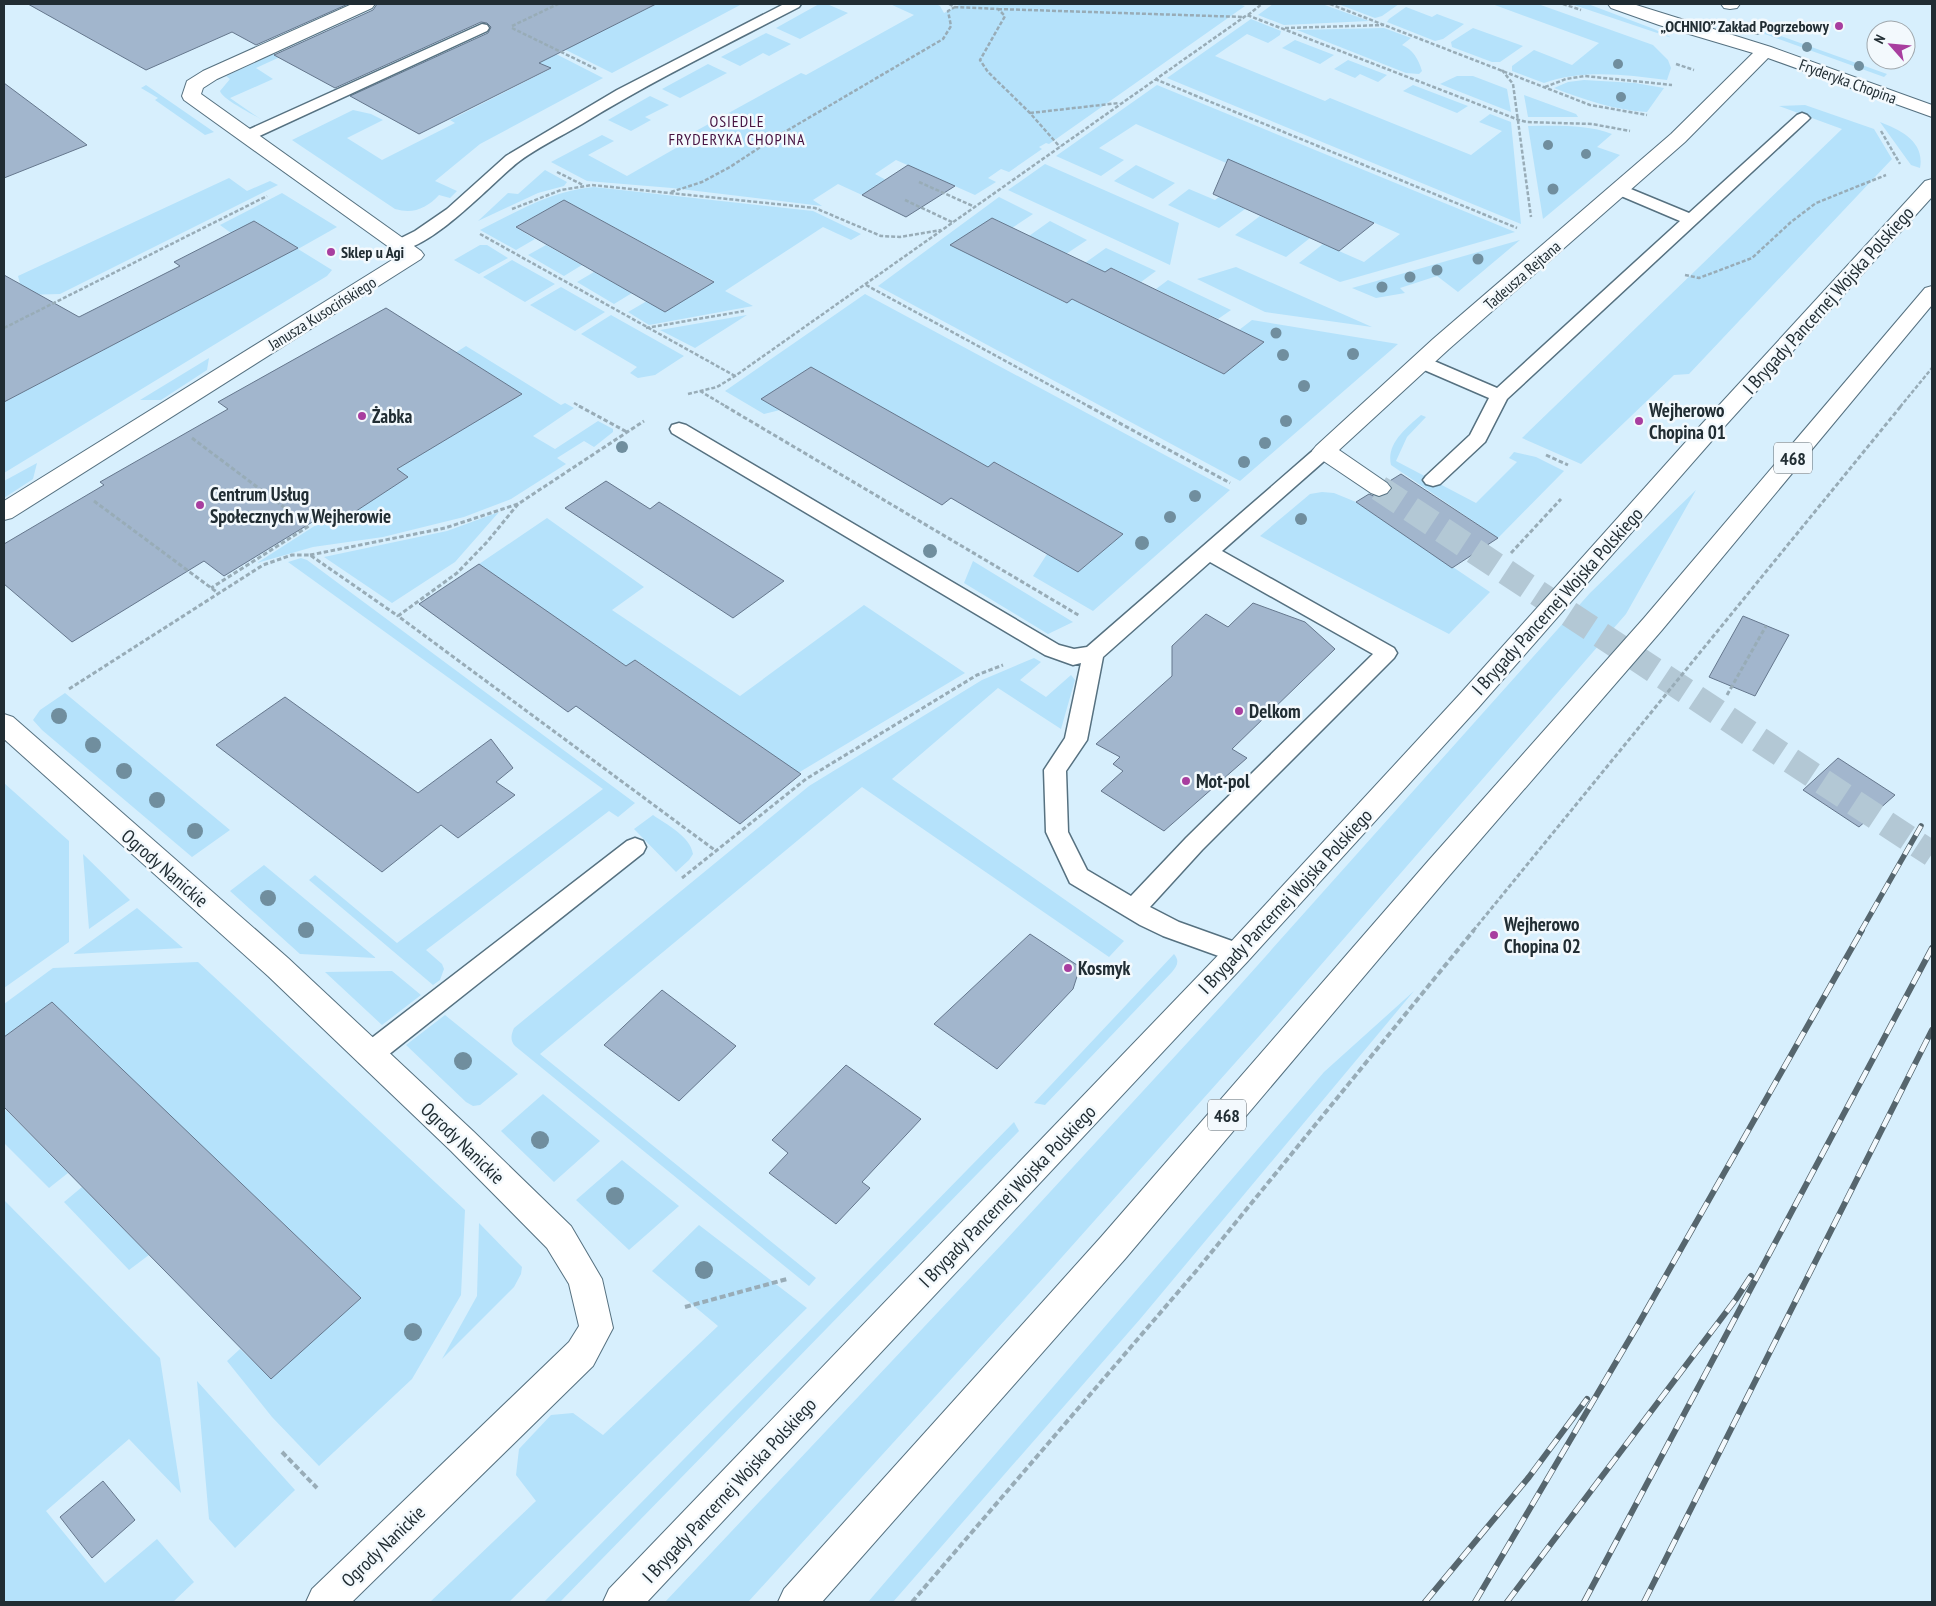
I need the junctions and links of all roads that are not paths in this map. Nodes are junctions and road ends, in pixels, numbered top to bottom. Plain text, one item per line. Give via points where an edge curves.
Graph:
1 (366, 4) edge
2 (794, 4) edge
3 (1617, 4) edge
4 (1660, 4) edge
5 (482, 28) dead end
6 (1765, 51) junction
7 (1932, 111) edge
8 (1802, 118) dead end
9 (247, 136) junction
10 (1932, 185) edge
11 (1620, 190) junction
12 (1692, 220) junction
13 (401, 246) junction
14 (1932, 292) edge
15 (1421, 362) junction
16 (1499, 396) junction
17 (679, 429) dead end
18 (1324, 451) junction
19 (1433, 480) dead end
20 (1379, 488) tunnel mouth
21 (4, 512) edge
22 (1208, 552) junction
23 (1093, 654) junction
24 (4, 724) edge
25 (634, 847) dead end
26 (1141, 914) junction
27 (1238, 953) junction
28 (369, 1055) junction
29 (325, 1602) edge
30 (622, 1602) edge
31 (797, 1602) edge

1 - 9 street via 194,85 191,96
2 - 13 lane via 633,87 512,159 453,212
3 - 6 street, Fryderyka Chopina
4 - 6 street, Fryderyka Chopina via 1737,35
5 - 9 lane
6 - 7 street, Fryderyka Chopina
6 - 11 street, Tadeusza Rejtana via 1678,138
8 - 12 lane
9 - 13 street
10 - 27 street, I Brygady Pancernej Wojska Polskiego
11 - 12 lane
11 - 15 street, Tadeusza Rejtana
12 - 16 lane
13 - 21 street, Janusza Kusocińskiego via 414,255
14 - 31 street, 468 via 1653,624 1113,1248
15 - 16 lane
15 - 18 street, Tadeusza Rejtana
16 - 19 lane via 1478,438
17 - 23 lane via 1052,650 1073,657
18 - 20 street
18 - 22 lane
22 - 23 lane
22 - 26 lane via 1387,652 1194,844
23 - 26 lane via 1076,740 1055,770 1057,832 1078,876
24 - 28 street, Ogrody Nanickie via 278,967
25 - 28 lane
26 - 27 lane via 1171,929
27 - 30 street, I Brygady Pancernej Wojska Polskiego
28 - 29 street, Ogrody Nanickie via 559,1237 585,1279 596,1328 581,1354

